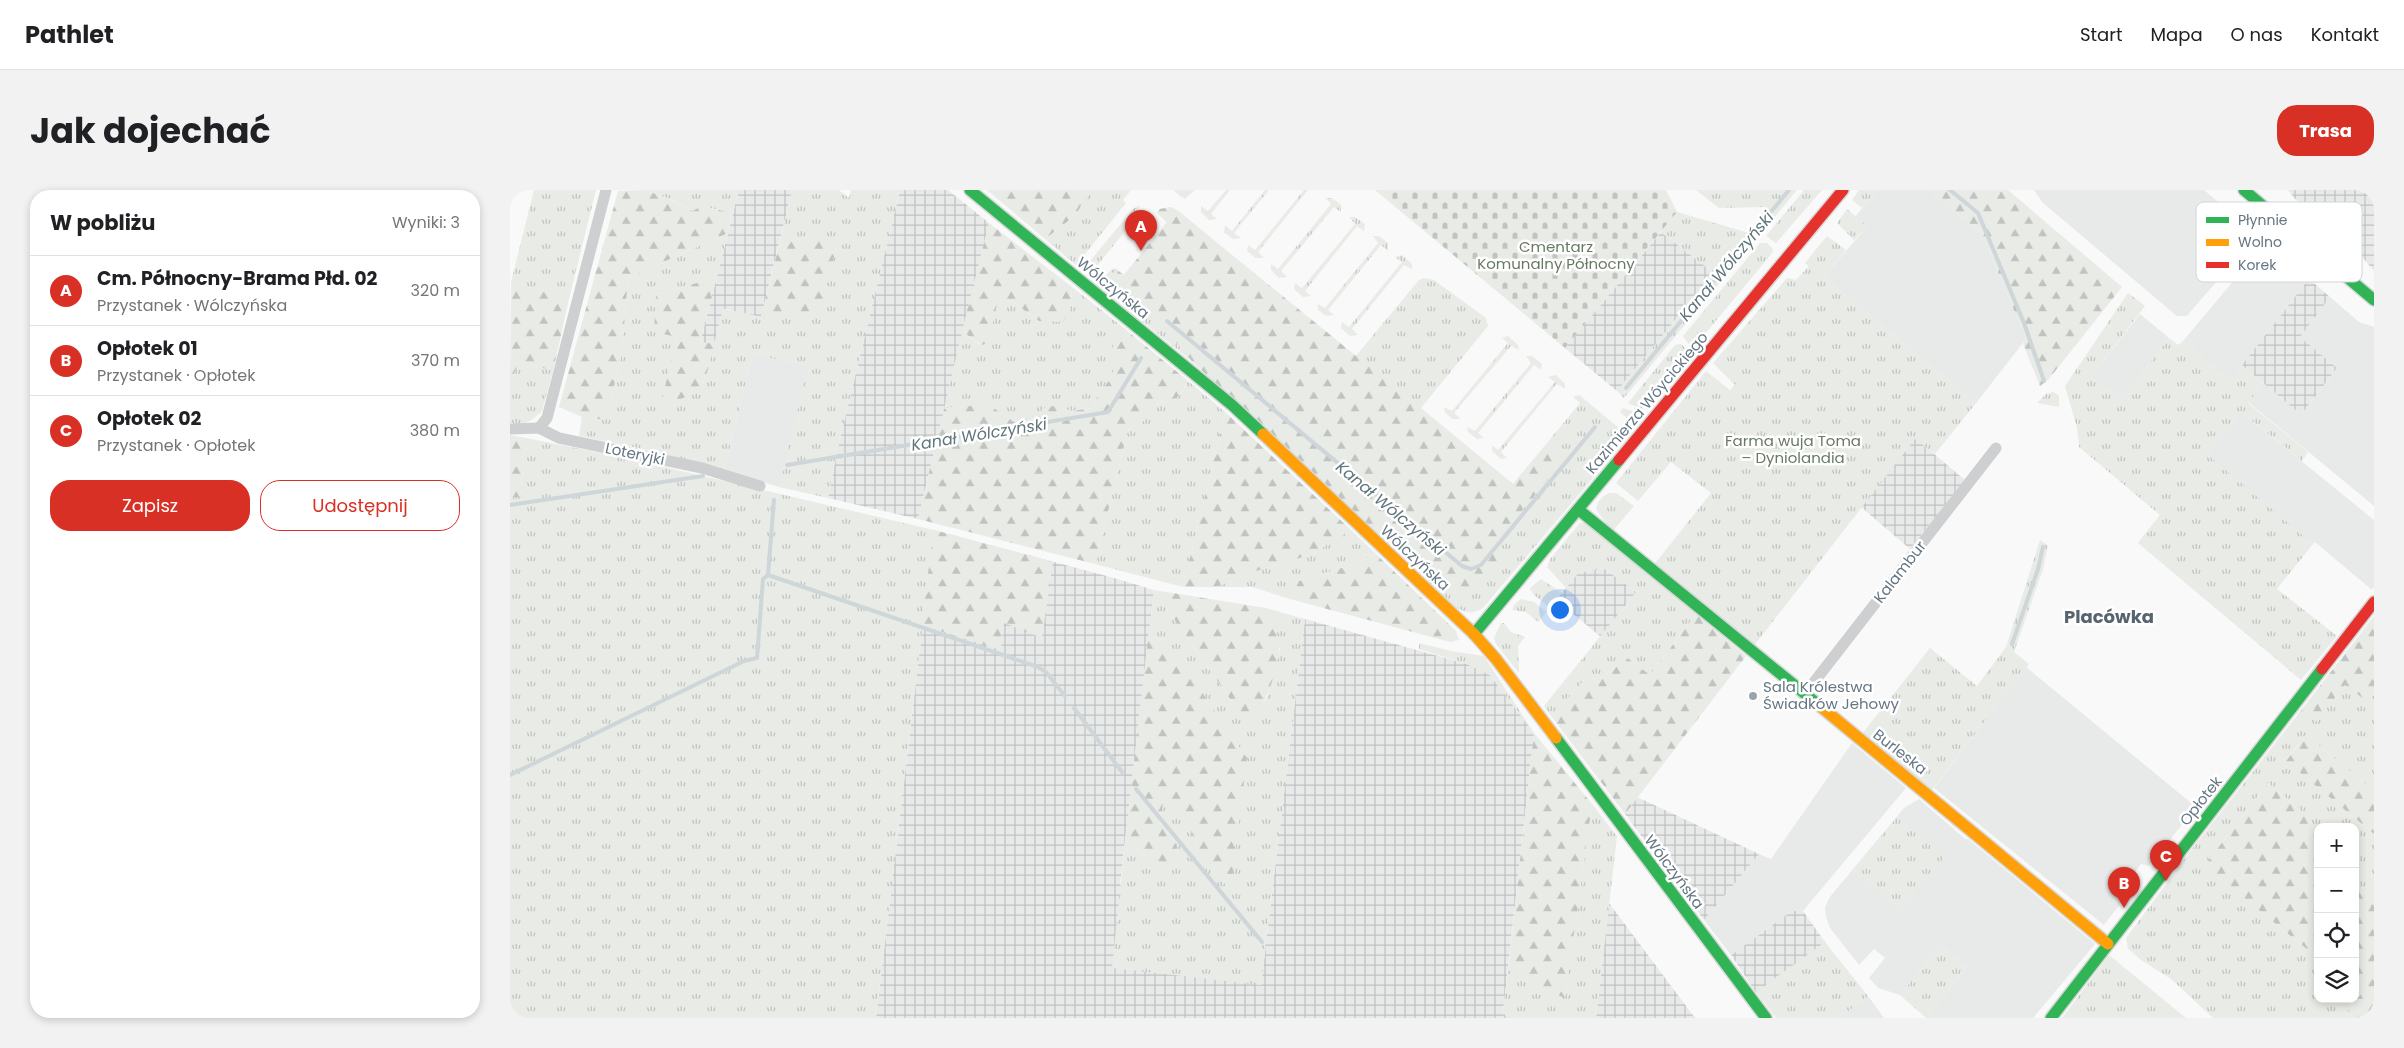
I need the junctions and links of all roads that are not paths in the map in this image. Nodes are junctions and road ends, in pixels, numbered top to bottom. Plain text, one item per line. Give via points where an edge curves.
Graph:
1 (606, 190) edge
2 (970, 190) edge
3 (1843, 190) edge
4 (2244, 190) edge
5 (2258, 202) edge
6 (2353, 282) edge
7 (2374, 300) edge
8 (539, 428) junction
9 (510, 429) edge
10 (1996, 448) dead end
11 (760, 486) dead end
12 (1579, 510) junction
13 (2374, 602) edge
14 (1474, 634) junction
15 (1804, 695) junction
16 (2108, 944) junction
17 (1766, 1018) edge
18 (2051, 1018) edge

1 - 8 street via 547,418
2 - 14 street, Wólczyńska via 1232,405
3 - 12 street, Kazimierza Wóycickiego
4 - 5 street
6 - 7 street
8 - 9 street, Loteryjki
8 - 11 street, Loteryjki via 560,438 702,468
10 - 15 street, Kalambur
12 - 14 street, Kazimierza Wóycickiego
12 - 15 street, Burleska
13 - 16 street, Opłotek
14 - 17 street, Wólczyńska
15 - 16 street, Burleska via 1913,781
16 - 18 street, Opłotek

